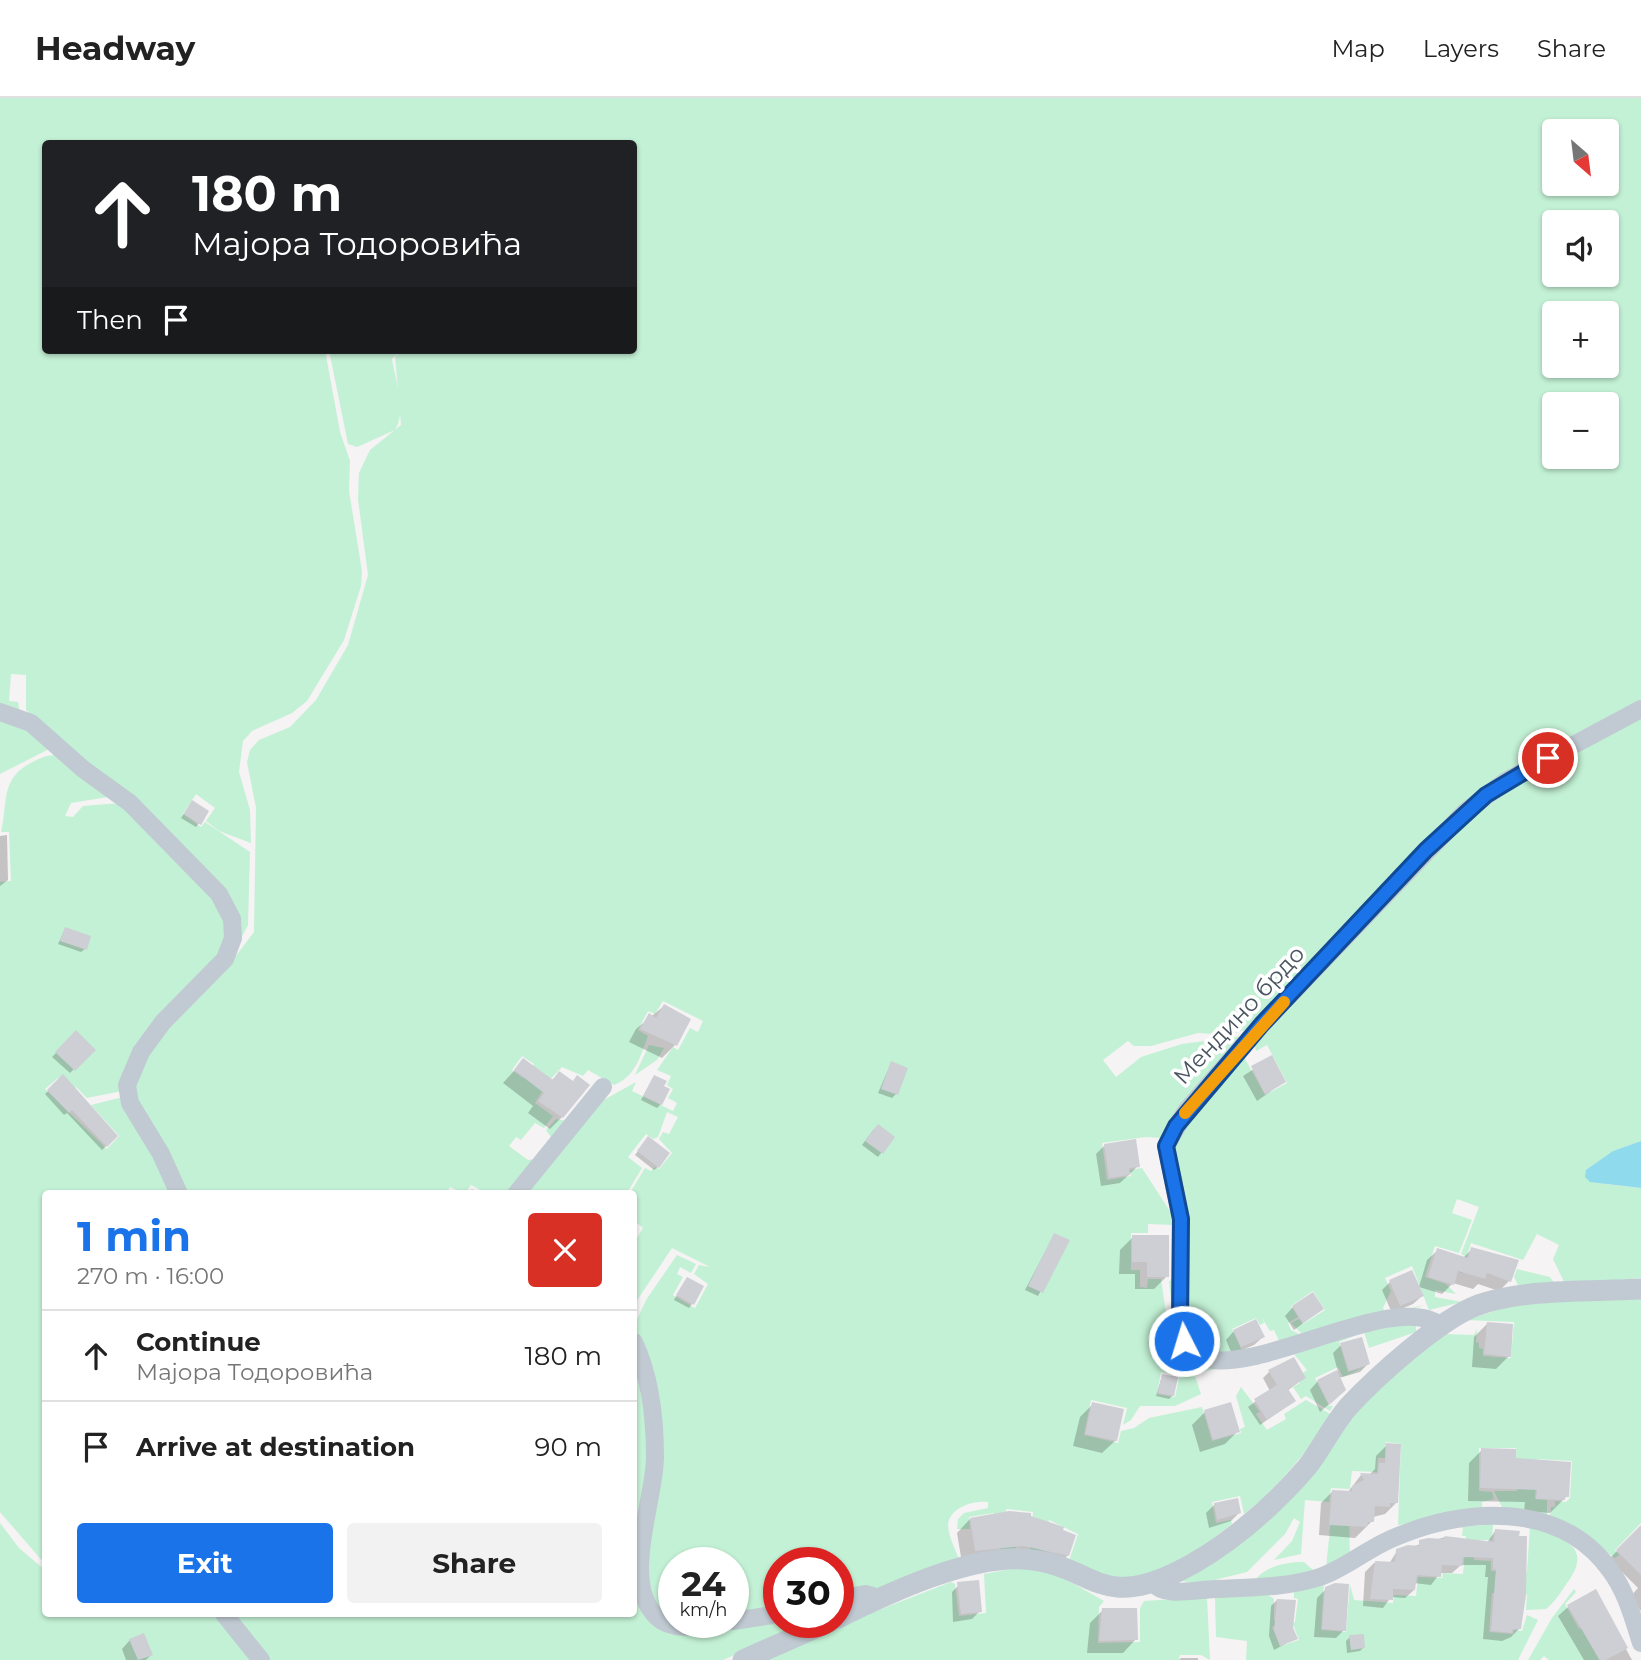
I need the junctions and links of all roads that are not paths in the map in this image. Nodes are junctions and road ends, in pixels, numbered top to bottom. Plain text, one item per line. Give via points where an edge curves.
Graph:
1 (1641, 709) edge
2 (0, 712) edge
3 (603, 1087) dead end
4 (177, 1190) edge
5 (519, 1190) edge
6 (1641, 1289) edge
7 (1441, 1326) junction
8 (637, 1352) edge
9 (1153, 1583) junction
10 (854, 1596) edge
11 (879, 1598) junction
12 (854, 1610) edge
13 (658, 1614) edge
14 (226, 1617) edge
15 (793, 1638) edge
16 (1641, 1643) edge
17 (261, 1660) edge
18 (743, 1660) edge

1 - 7 street, Мендино брдо via 1486,795 1426,850 1262,1024 1186,1111 1170,1137 1167,1158 1181,1219 1180,1330 1195,1355 1214,1360 1268,1353 1394,1320 1423,1318
2 - 4 street via 31,723 130,803 219,894 232,919 233,938 225,959 163,1022 141,1052 127,1085 130,1103
3 - 5 street
6 - 7 street via 1500,1299 1475,1306
7 - 9 street via 1348,1407 1307,1466 1269,1506 1216,1547
8 - 13 street via 648,1390 655,1457 641,1558 643,1588 648,1605
9 - 11 street via 1113,1588 1047,1563 1010,1559 966,1567
9 - 16 street via 1161,1590 1189,1591 1308,1580 1332,1573 1414,1530 1494,1514 1521,1516 1571,1536 1601,1559 1620,1584
10 - 11 street
11 - 12 street
14 - 17 street
15 - 18 street

